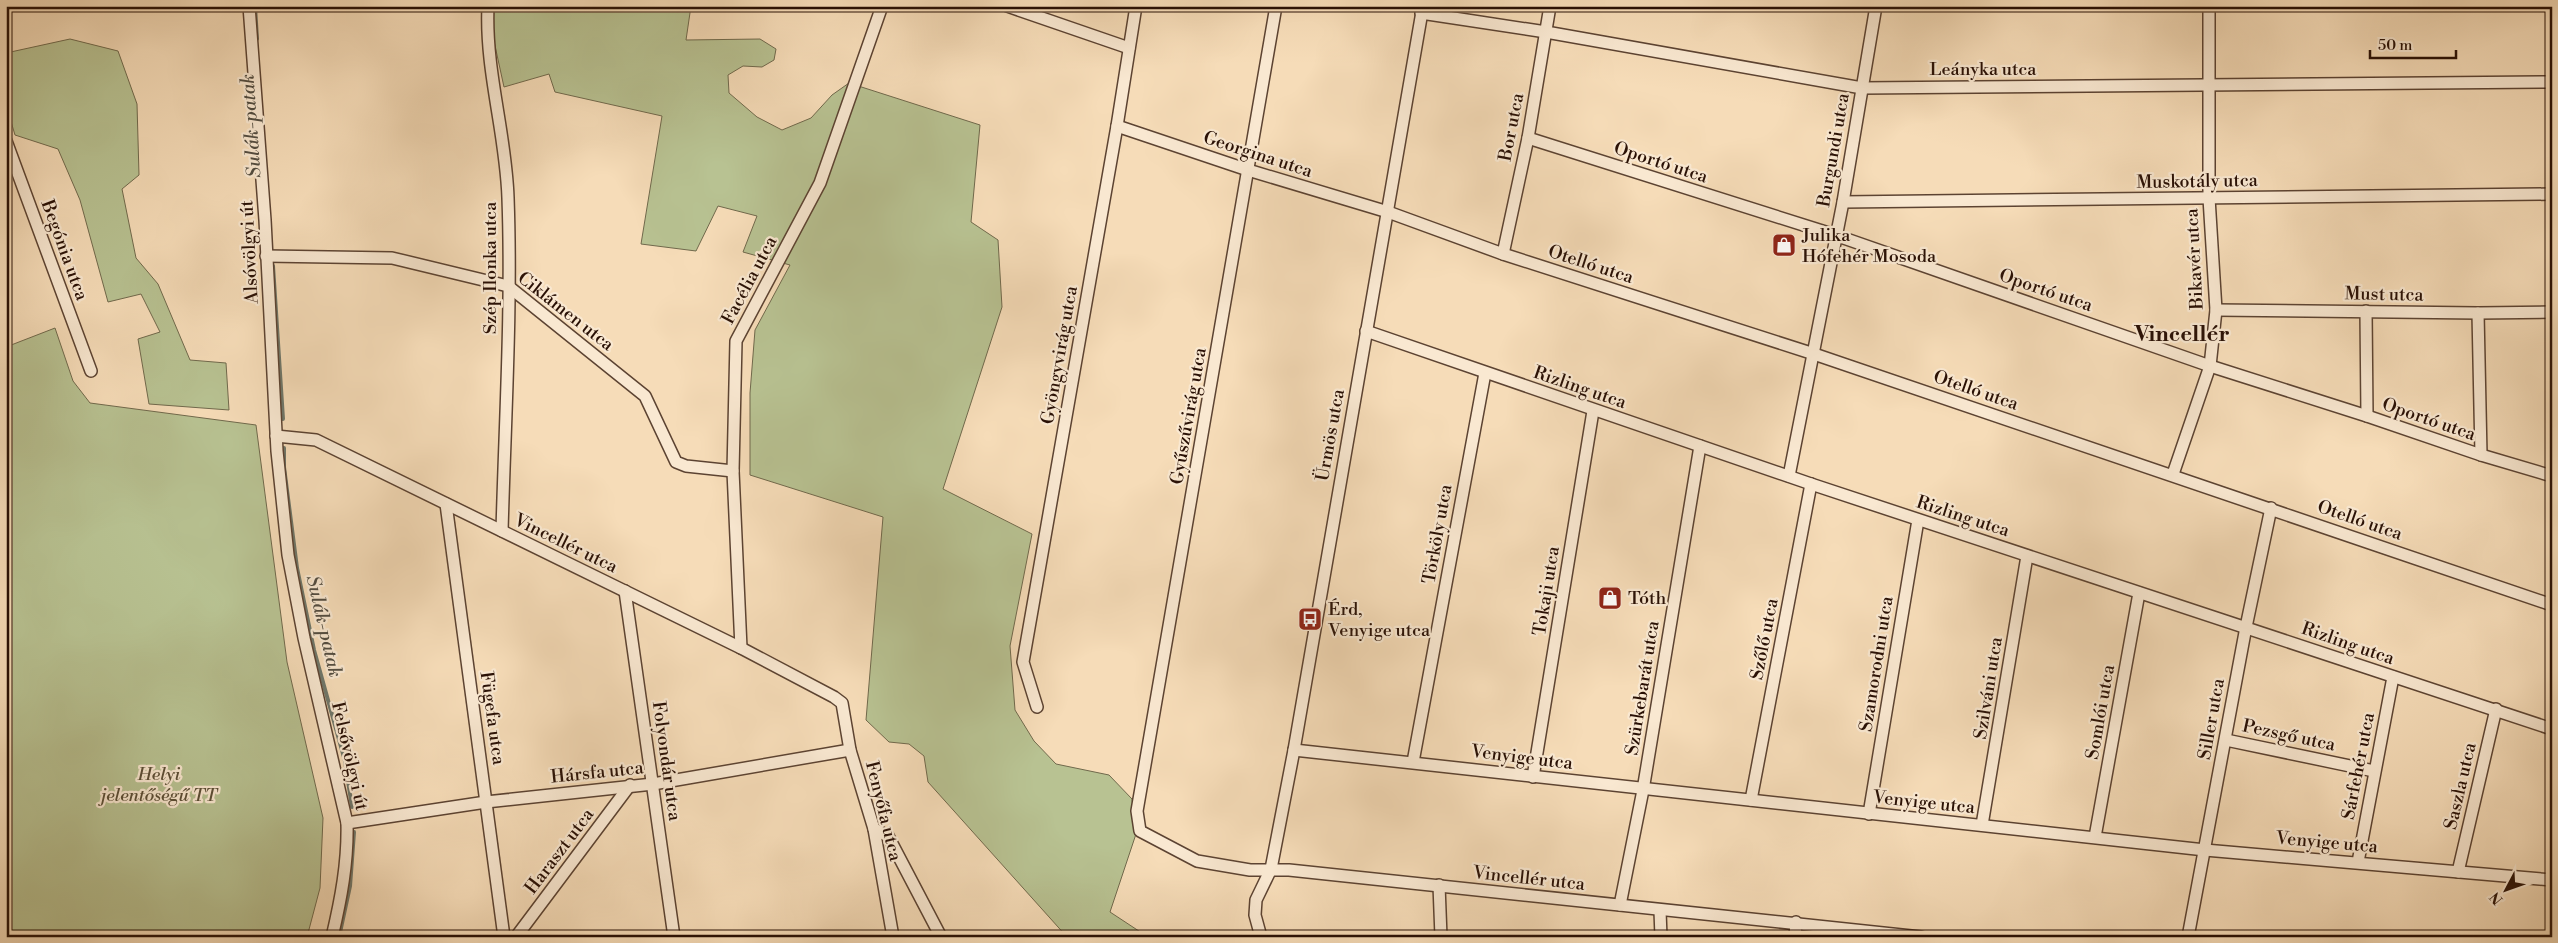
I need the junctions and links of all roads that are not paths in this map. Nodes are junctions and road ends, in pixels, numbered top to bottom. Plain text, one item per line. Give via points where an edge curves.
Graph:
1 (249, 6) edge
2 (488, 6) edge
3 (882, 6) edge
4 (1008, 6) edge
5 (1136, 6) edge
6 (1276, 6) edge
7 (1550, 6) edge
8 (1876, 6) edge
9 (2209, 6) edge
10 (1422, 10) edge
11 (1546, 32) junction
12 (1129, 48) junction
13 (2552, 82) edge
14 (2208, 85) junction
15 (1862, 88) junction
16 (1117, 126) junction
17 (1528, 138) junction
18 (6, 141) edge
19 (1248, 170) junction
20 (2552, 194) edge
21 (2209, 198) junction
22 (1843, 202) junction
23 (1388, 212) junction
24 (1835, 235) junction
25 (1503, 254) junction
26 (266, 256) junction
27 (508, 286) junction
28 (2216, 310) junction
29 (2366, 311) junction
30 (2552, 312) edge
31 (2478, 313) junction
32 (1366, 331) junction
33 (1814, 354) junction
34 (2210, 366) junction
35 (91, 371) dead end
36 (1485, 373) junction
37 (1593, 411) junction
38 (2367, 416) junction
39 (276, 436) junction
40 (1700, 446) junction
41 (2481, 455) junction
42 (733, 471) junction
43 (2173, 474) junction
44 (1789, 476) junction
45 (2552, 476) edge
46 (1811, 484) junction
47 (446, 504) junction
48 (2271, 508) junction
49 (1918, 520) junction
50 (502, 531) junction
51 (2027, 556) junction
52 (625, 591) junction
53 (2140, 593) junction
54 (2552, 605) edge
55 (2246, 627) junction
56 (740, 648) junction
57 (2393, 677) junction
58 (834, 697) joint
59 (1037, 707) dead end
60 (2496, 709) junction
61 (2552, 729) edge
62 (2226, 740) junction
63 (850, 750) junction
64 (1294, 750) junction
65 (1413, 762) junction
66 (2374, 771) junction
67 (1533, 776) junction
68 (653, 784) junction
69 (630, 785) junction
70 (1643, 790) junction
71 (1751, 800) junction
72 (486, 802) junction
73 (1869, 814) junction
74 (347, 823) junction
75 (1982, 825) junction
76 (874, 829) junction
77 (1140, 831) joint
78 (2095, 837) junction
79 (2205, 850) junction
80 (2358, 862) junction
81 (1271, 869) junction
82 (2458, 872) junction
83 (2552, 880) edge
84 (1439, 885) junction
85 (1620, 905) junction
86 (1660, 911) junction
87 (1796, 922) junction
88 (332, 937) edge
89 (504, 937) edge
90 (516, 937) edge
91 (674, 937) edge
92 (893, 937) edge
93 (941, 937) edge
94 (1261, 937) edge
95 (1441, 937) edge
96 (1661, 937) edge
97 (1795, 937) edge
98 (1921, 937) edge
99 (2188, 937) edge

1 - 26 street, Alsóvölgyi út
2 - 27 street, Szép Ilonka utca via 488,51 508,196
3 - 42 street, Facélia utca via 820,183 736,341
4 - 12 street
5 - 12 street, Gyöngyvirág utca
6 - 19 street, Gyűszűvirág utca
7 - 11 street, Bor utca
8 - 15 street, Burgundi utca
9 - 14 street, Bikavér utca
10 - 11 street, Leányka utca
10 - 23 street, Ürmös utca
11 - 15 street, Leányka utca
11 - 17 street, Bor utca
12 - 16 street, Gyöngyvirág utca
13 - 14 street, Leányka utca
14 - 15 street, Leányka utca
14 - 21 street, Bikavér utca
15 - 22 street, Burgundi utca
16 - 19 street, Georgina utca
16 - 59 street, Gyöngyvirág utca via 1023,662
17 - 24 street, Oportó utca
17 - 25 street, Bor utca
18 - 35 street, Begónia utca
19 - 23 street, Georgina utca
19 - 77 street, Gyűszűvirág utca via 1137,811
20 - 21 street, Muskotály utca
21 - 22 street, Muskotály utca
21 - 28 street, Bikavér utca
22 - 24 street, Burgundi utca
23 - 25 street, Otelló utca
23 - 32 street, Ürmös utca
24 - 33 street, Burgundi utca
24 - 34 street, Oportó utca
25 - 33 street, Otelló utca
26 - 27 street, Ciklámen utca via 392,258
26 - 39 street, Alsóvölgyi út
27 - 42 street, Ciklámen utca via 644,396 676,462
27 - 50 street, Szép Ilonka utca
28 - 29 street, Must utca
28 - 34 street, Bikavér utca
29 - 31 street, Must utca
29 - 38 street
30 - 31 street, Must utca
31 - 41 street
32 - 36 street, Rizling utca
32 - 64 street, Ürmös utca
33 - 43 street, Otelló utca
33 - 44 street, Burgundi utca
34 - 38 street, Oportó utca
34 - 43 street, Bikavér utca
36 - 37 street, Rizling utca
36 - 65 street, Törköly utca
37 - 40 street, Rizling utca
37 - 67 street, Tokaji utca
38 - 41 street, Oportó utca
39 - 47 street, Vincellér utca via 316,440
39 - 74 street, Felsővölgyi út via 290,564
40 - 44 street, Rizling utca
40 - 70 street, Szürkebarát utca
41 - 45 street, Oportó utca
42 - 56 street, Facélia utca
43 - 48 street, Otelló utca
44 - 46 street, Rizling utca
46 - 49 street, Rizling utca
46 - 71 street, Szőlő utca
47 - 50 street, Vincellér utca
47 - 72 street, Fügefa utca
48 - 54 street, Otelló utca
48 - 55 street, Siller utca
49 - 51 street, Rizling utca
49 - 73 street, Szamorodni utca
50 - 52 street, Vincellér utca
51 - 53 street, Rizling utca
51 - 75 street, Szilváni utca
52 - 56 street, Vincellér utca
52 - 68 street, Folyondár utca
53 - 55 street, Rizling utca
53 - 78 street, Somlói utca
55 - 57 street, Rizling utca
55 - 62 street, Siller utca
56 - 58 street, Vincellér utca
57 - 60 street, Rizling utca
57 - 66 street, Sárfehér utca
58 - 63 street, Fenyőfa utca via 842,703
60 - 61 street, Rizling utca
60 - 82 street, Saszla utca
62 - 66 street, Pezsgő utca
62 - 79 street, Siller utca
63 - 68 street, Hársfa utca
63 - 76 street, Fenyőfa utca
64 - 65 street, Venyige utca
64 - 81 street, Ürmös utca
65 - 67 street, Venyige utca
66 - 80 street, Sárfehér utca
67 - 70 street, Venyige utca
68 - 69 street, Hársfa utca
68 - 91 street, Folyondár utca
69 - 72 street, Hársfa utca
69 - 90 street, Haraszt utca
70 - 71 street, Venyige utca
70 - 85 street, Szürkebarát utca
71 - 73 street, Venyige utca
72 - 74 street, Hársfa utca
72 - 89 street, Fügefa utca
73 - 75 street, Venyige utca
74 - 88 street, Felsővölgyi út via 348,854
75 - 78 street, Venyige utca
76 - 92 street, Fenyőfa utca
76 - 93 street via 888,836
77 - 81 street, Vincellér utca via 1197,861 1250,870
78 - 79 street, Venyige utca
79 - 80 street, Venyige utca
79 - 99 street, Siller utca
80 - 82 street, Venyige utca
81 - 84 street, Vincellér utca
81 - 94 street, Ürmös utca via 1256,900 1255,915
82 - 83 street, Venyige utca
84 - 85 street, Vincellér utca
84 - 95 street
85 - 86 street, Vincellér utca
86 - 87 street, Vincellér utca
86 - 96 street
87 - 97 street
87 - 98 street, Vincellér utca

